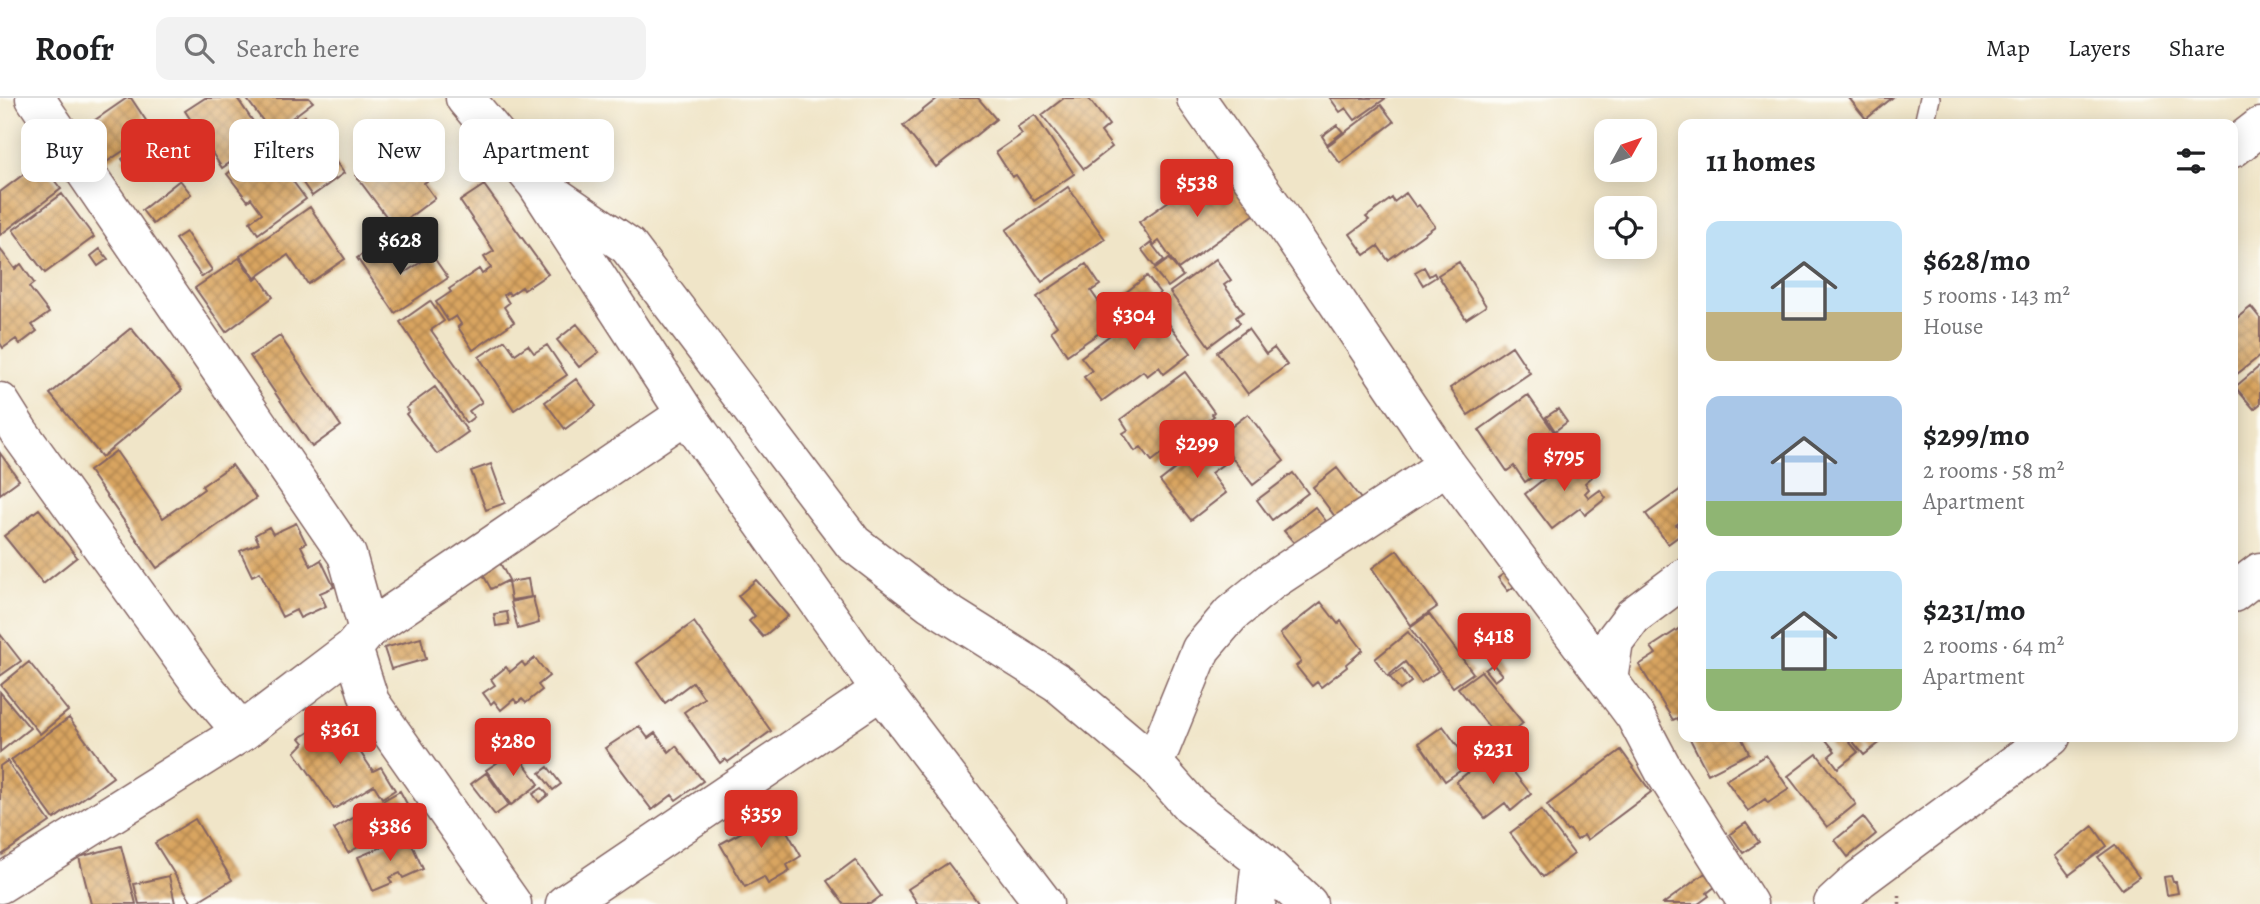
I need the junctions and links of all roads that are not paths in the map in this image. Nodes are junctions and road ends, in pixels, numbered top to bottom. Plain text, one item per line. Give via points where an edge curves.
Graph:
1 (35, 98) edge
2 (465, 98) edge
3 (1196, 98) edge
4 (1930, 98) edge
5 (1925, 119) edge
6 (2260, 127) edge
7 (2238, 144) edge
8 (536, 183) junction
9 (0, 401) edge
10 (686, 414) junction
11 (1447, 465) junction
12 (2260, 572) edge
13 (1678, 582) edge
14 (2238, 589) edge
15 (361, 639) junction
16 (1608, 680) junction
17 (881, 690) junction
18 (242, 732) junction
19 (2044, 742) edge
20 (1154, 764) junction
21 (1261, 860) junction
22 (0, 884) edge
23 (512, 904) edge
24 (565, 904) edge
25 (1044, 904) edge
26 (1256, 904) edge
27 (1307, 904) edge
28 (1748, 904) edge
29 (1833, 904) edge

1 - 15 street via 347,555
2 - 8 street
3 - 11 street
4 - 5 lane
6 - 7 street
8 - 10 street
8 - 20 street via 628,246 853,544 931,603 1058,682
9 - 18 street via 199,681
10 - 15 street
10 - 17 street
11 - 16 street
11 - 20 street via 1270,582 1231,614 1201,649
12 - 14 street
13 - 16 street via 1633,616 1614,641
15 - 18 street
15 - 23 street via 370,702
16 - 28 street via 1635,716
17 - 24 street
17 - 25 street
18 - 22 street
19 - 29 street
20 - 21 street via 1191,806
21 - 26 street
21 - 27 street

